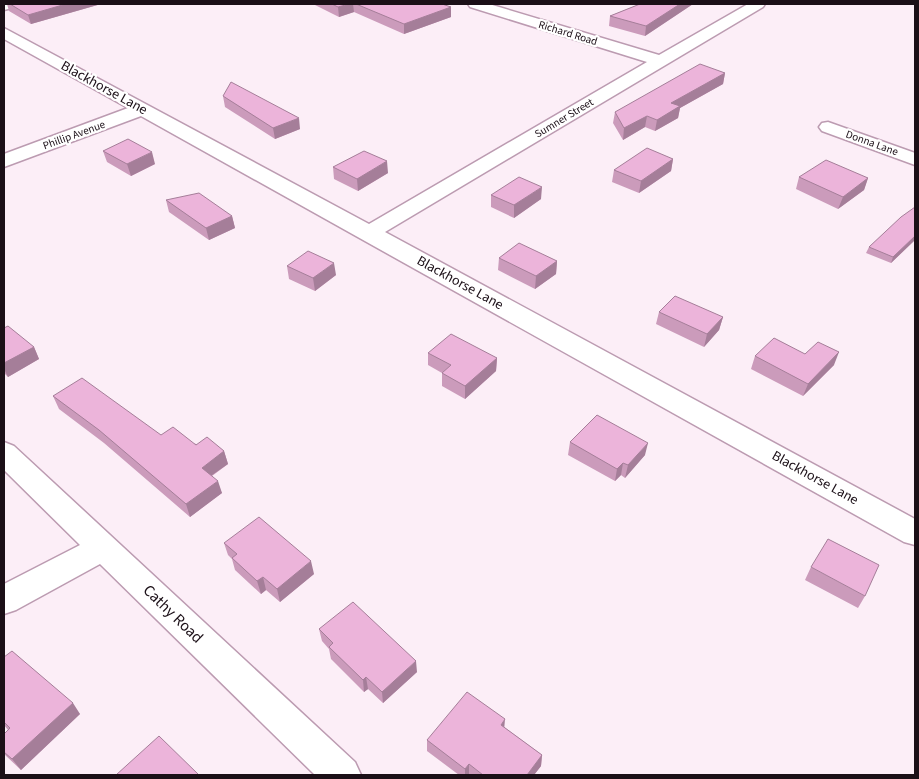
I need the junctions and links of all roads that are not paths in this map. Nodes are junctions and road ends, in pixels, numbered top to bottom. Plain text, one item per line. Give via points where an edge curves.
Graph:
1 (10, 4) edge
2 (475, 4) edge
3 (758, 4) edge
4 (4, 6) edge
5 (4, 33) edge
6 (660, 62) junction
7 (143, 110) junction
8 (828, 127) dead end
9 (915, 159) edge
10 (4, 160) edge
11 (369, 233) junction
12 (4, 453) edge
13 (915, 533) edge
14 (103, 548) junction
15 (4, 600) edge
16 (342, 775) edge

1 - 4 street
2 - 6 street, Richard Road
3 - 6 street, Sumner Street
5 - 7 street, Blackhorse Lane
6 - 11 street, Sumner Street
7 - 10 street, Phillip Avenue
7 - 11 street, Blackhorse Lane
8 - 9 street, Donna Lane
11 - 13 street, Blackhorse Lane
12 - 14 street, Cathy Road
14 - 15 street
14 - 16 street, Cathy Road

